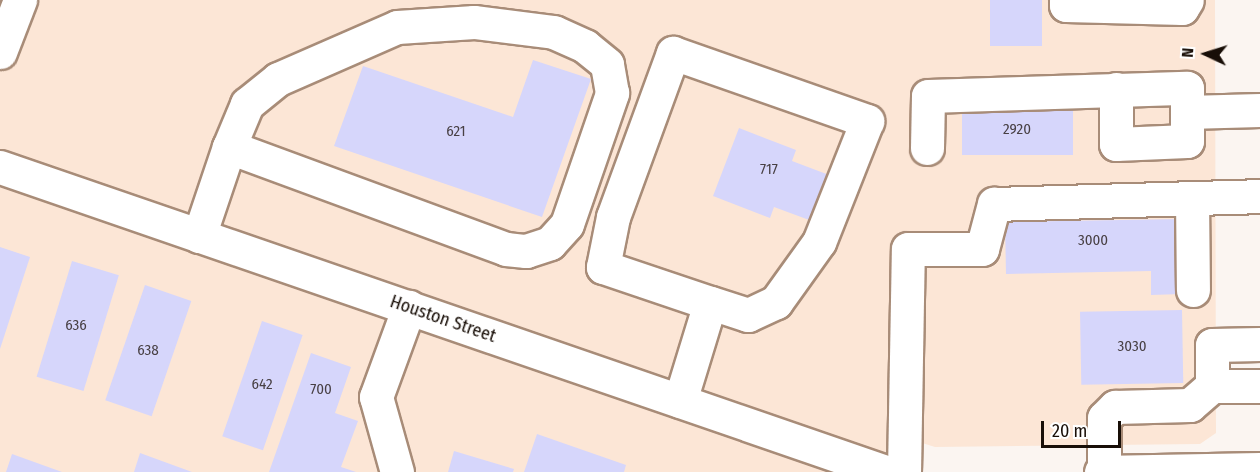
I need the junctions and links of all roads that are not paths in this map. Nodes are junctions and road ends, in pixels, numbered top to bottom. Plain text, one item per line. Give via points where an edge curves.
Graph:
1 (20, 0) edge
2 (1066, 0) edge
3 (1187, 0) edge
4 (0, 52) edge
5 (1116, 89) junction
6 (1260, 110) edge
7 (1187, 112) junction
8 (229, 147) junction
9 (927, 148) dead end
10 (0, 167) edge
11 (1260, 196) edge
12 (1192, 198) junction
13 (199, 236) junction
14 (1193, 290) dead end
15 (710, 303) junction
16 (409, 307) junction
17 (1260, 344) edge
18 (1212, 386) junction
19 (1260, 386) edge
20 (680, 401) junction
21 (1260, 469) edge
22 (397, 472) edge
23 (886, 472) edge
24 (904, 472) edge
25 (1102, 472) edge

1 - 4 street
2 - 3 street via 1066,5 1182,8
5 - 7 street via 1187,88
5 - 7 street via 1116,144 1186,141
5 - 9 street via 928,96
6 - 7 street
8 - 8 street via 506,249 526,252 550,243 567,224 612,93 607,64 585,46 554,32 474,21 396,27 278,79 247,104
8 - 13 street
10 - 13 street, Houston Street
11 - 12 street
12 - 14 street
12 - 24 street via 994,204 982,249 908,249
13 - 16 street, Houston Street
15 - 15 street via 603,267 613,217 673,53 867,121 819,242 776,302 748,315
15 - 20 street
16 - 20 street, Houston Street
16 - 22 street via 376,397
17 - 18 street via 1212,345
18 - 19 street
18 - 25 street via 1190,405 1115,407 1104,418
20 - 23 street, Houston Street
21 - 25 street

